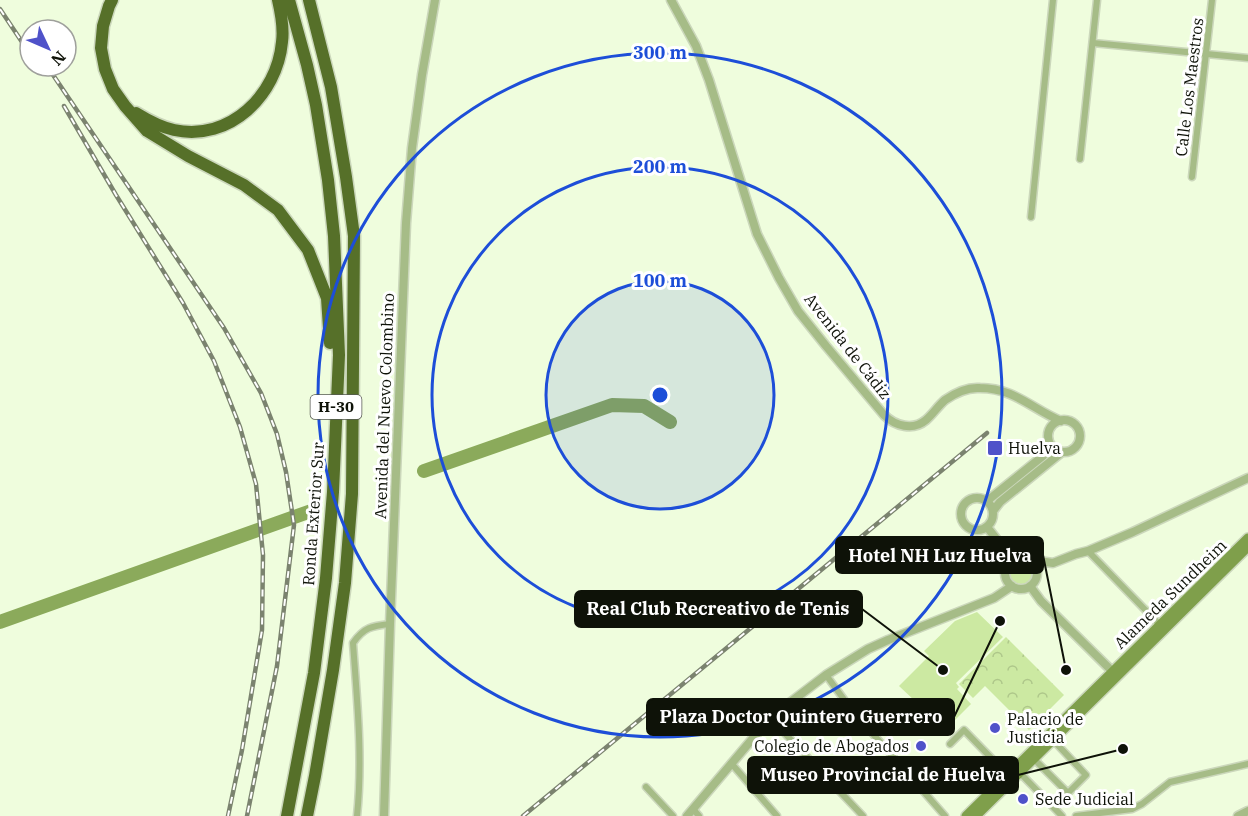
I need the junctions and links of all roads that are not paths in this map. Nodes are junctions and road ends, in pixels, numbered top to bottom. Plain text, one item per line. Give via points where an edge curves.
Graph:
1 (112, 0) edge
2 (278, 0) edge
3 (289, 0) edge
4 (309, 0) edge
5 (435, 0) edge
6 (671, 0) edge
7 (1053, 0) edge
8 (1096, 0) edge
9 (1212, 0) edge
10 (1093, 43) junction
11 (1207, 53) junction
12 (1248, 58) edge
13 (124, 106) junction
14 (1080, 159) dead end
15 (1192, 177) dead end
16 (1030, 217) dead end
17 (1039, 409) junction
18 (336, 413) junction
19 (1061, 421) junction
20 (1049, 430) junction
21 (1051, 445) junction
22 (1062, 452) junction
23 (1248, 478) edge
24 (987, 501) junction
25 (993, 511) junction
26 (987, 527) junction
27 (1248, 538) edge
28 (1248, 548) edge
29 (1088, 551) junction
30 (1012, 559) junction
31 (1031, 560) junction
32 (1053, 563) junction
33 (1037, 578) junction
34 (1012, 586) junction
35 (1030, 586) junction
36 (390, 624) junction
37 (1159, 624) junction
38 (1115, 674) junction
39 (826, 675) junction
40 (755, 705) dead end
41 (771, 717) junction
42 (1053, 740) junction
43 (950, 744) dead end
44 (1034, 759) junction
45 (731, 763) junction
46 (1248, 764) edge
47 (1003, 768) dead end
48 (1020, 773) junction
49 (646, 787) dead end
50 (1248, 811) edge
51 (693, 814) edge
52 (287, 816) edge
53 (307, 816) edge
54 (357, 816) edge
55 (384, 816) edge
56 (673, 816) edge
57 (777, 816) edge
58 (863, 816) edge
59 (945, 816) edge
60 (966, 816) edge
61 (976, 816) edge
62 (1062, 816) edge
63 (1076, 816) edge
64 (1238, 816) edge

1 - 13 highway via 101,48 112,89
2 - 13 highway via 282,41 277,67 266,90 234,121 195,132 176,131 155,125
3 - 18 highway, Ronda Exterior Sur / H-30 via 314,95 328,180 339,355
4 - 53 highway, H-30 via 331,87 354,236 352,495 345,583
5 - 36 street, Avenida del Nuevo Colombino via 412,148 406,223
6 - 17 street, Avenida de Cádiz via 696,46 757,234 779,278 798,311 890,422 901,426 924,422 945,400 967,389 1003,391
7 - 16 street
8 - 10 street
9 - 11 street, Calle Los Maestros
10 - 11 street
10 - 14 street
11 - 12 street
11 - 15 street, Calle Los Maestros
13 - 18 highway via 147,131 244,185 278,210 308,250 327,298
17 - 19 street, Avenida de Cádiz
17 - 20 street
18 - 52 highway, Ronda Exterior Sur / H-30 via 323,599 314,673
19 - 20 street
19 - 22 street via 1074,423 1081,435 1077,447
20 - 21 street
21 - 22 street
21 - 24 street via 1043,456
22 - 25 street
23 - 29 street
24 - 25 street
24 - 26 street via 971,499 961,513 971,529
25 - 26 street
26 - 30 street
27 - 37 main road, Alameda Sundheim
28 - 38 main road, Alameda Sundheim
29 - 32 street
29 - 37 street
30 - 31 street via 1022,556
30 - 34 street via 1005,573
31 - 32 street
31 - 33 street via 1037,568
32 - 33 street
33 - 35 street
34 - 35 street
34 - 39 street via 994,598 868,649
35 - 38 street
36 - 54 street via 360,633 353,643 361,765
36 - 55 street, Avenida del Nuevo Colombino
37 - 38 main road, Alameda Sundheim
38 - 42 main road, Alameda Sundheim
38 - 60 main road, Alameda Sundheim
39 - 41 street
39 - 59 street via 851,710
40 - 41 street via 762,705
41 - 45 street
41 - 58 street
42 - 44 main road, Alameda Sundheim
42 - 44 street via 1086,775 1068,793
43 - 47 street via 964,730
44 - 48 main road, Alameda Sundheim
45 - 51 street
45 - 57 street
46 - 63 street via 1170,782 1132,809
48 - 61 main road, Alameda Sundheim
48 - 62 street
49 - 56 street
50 - 64 street

